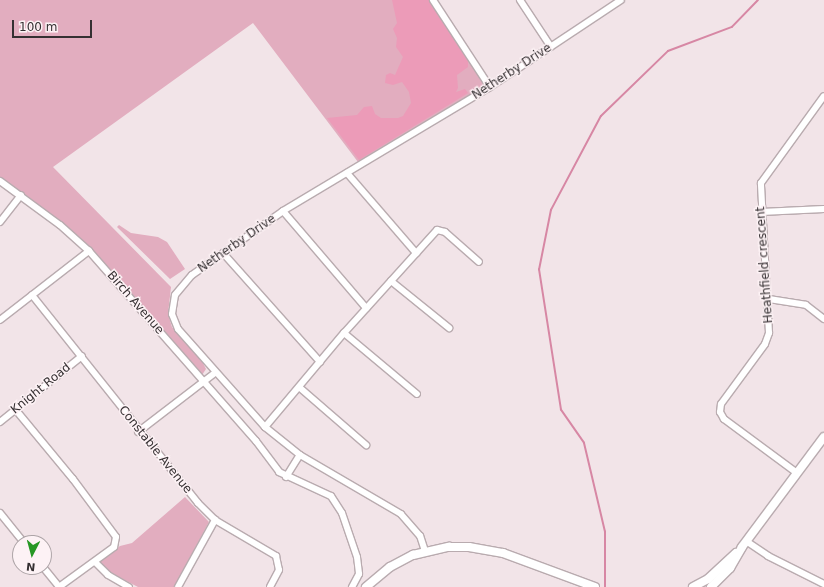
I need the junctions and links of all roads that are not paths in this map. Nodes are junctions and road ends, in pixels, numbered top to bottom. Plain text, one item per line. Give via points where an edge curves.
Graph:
1 (433, 0) edge
2 (520, 0) edge
3 (622, 0) edge
4 (551, 47) junction
5 (490, 87) junction
6 (824, 96) edge
7 (346, 173) junction
8 (0, 181) edge
9 (21, 195) junction
10 (824, 209) edge
11 (283, 211) junction
12 (761, 212) junction
13 (0, 222) edge
14 (89, 251) junction
15 (223, 253) junction
16 (416, 253) junction
17 (480, 262) dead end
18 (391, 281) junction
19 (32, 295) junction
20 (769, 300) junction
21 (366, 308) junction
22 (824, 319) edge
23 (0, 320) edge
24 (449, 328) dead end
25 (344, 333) junction
26 (82, 356) junction
27 (320, 362) junction
28 (215, 373) junction
29 (203, 381) junction
30 (299, 387) junction
31 (417, 394) dead end
32 (15, 409) junction
33 (0, 422) edge
34 (265, 427) junction
35 (138, 432) junction
36 (824, 437) edge
37 (366, 445) dead end
38 (300, 455) junction
39 (797, 473) junction
40 (286, 477) junction
41 (0, 513) edge
42 (215, 520) junction
43 (18, 535) edge
44 (744, 544) junction
45 (425, 551) junction
46 (95, 562) junction
47 (730, 568) junction
48 (49, 575) edge
49 (709, 583) edge
50 (824, 584) edge
51 (592, 586) edge
52 (59, 587) edge
53 (129, 587) edge
54 (178, 587) edge
55 (270, 587) edge
56 (352, 587) edge
57 (366, 587) edge
58 (693, 587) edge
59 (702, 587) edge
60 (720, 587) edge

1 - 5 street
2 - 4 street
3 - 4 street, Netherby Drive
4 - 5 street, Netherby Drive
5 - 7 street, Netherby Drive
6 - 12 street, Heathfield crescent via 761,183
7 - 11 street, Netherby Drive
7 - 16 street
8 - 9 street, Birch Avenue
9 - 13 street
9 - 14 street, Birch Avenue
10 - 12 street
11 - 15 street, Netherby Drive
11 - 21 street
12 - 20 street, Heathfield crescent
14 - 19 street
14 - 29 street, Birch Avenue
15 - 27 street
15 - 28 street, Netherby Drive via 182,285 177,291 172,307 173,318 178,328
16 - 17 street via 438,229
16 - 18 street
18 - 21 street
18 - 24 street
19 - 23 street
19 - 26 street, Constable Avenue
20 - 22 street via 806,305
20 - 39 street, Heathfield crescent via 768,339 721,404 720,412 724,419
21 - 25 street
25 - 27 street
25 - 31 street
26 - 32 street, Knight Road
26 - 35 street, Constable Avenue
27 - 30 street
28 - 29 street
28 - 34 street, Netherby Drive
29 - 35 street
29 - 40 street, Birch Avenue via 256,441 272,465
30 - 34 street
30 - 37 street
32 - 33 street, Knight Road
32 - 46 street via 115,533 114,546
34 - 38 street, Netherby Drive
35 - 42 street, Constable Avenue
36 - 39 main road
38 - 40 street
38 - 45 street, Netherby Drive via 401,514 420,536
39 - 44 main road
40 - 56 street via 320,490 331,496 337,504 359,566
41 - 43 street
42 - 54 street
42 - 55 street, Constable Avenue via 276,556 279,570
44 - 47 main road
44 - 49 main road
44 - 50 street
45 - 51 main road via 449,547 485,548
45 - 57 main road via 390,567
46 - 52 street
46 - 53 street via 108,575
47 - 49 main road
47 - 60 main road
48 - 52 street
49 - 58 main road
49 - 59 street

